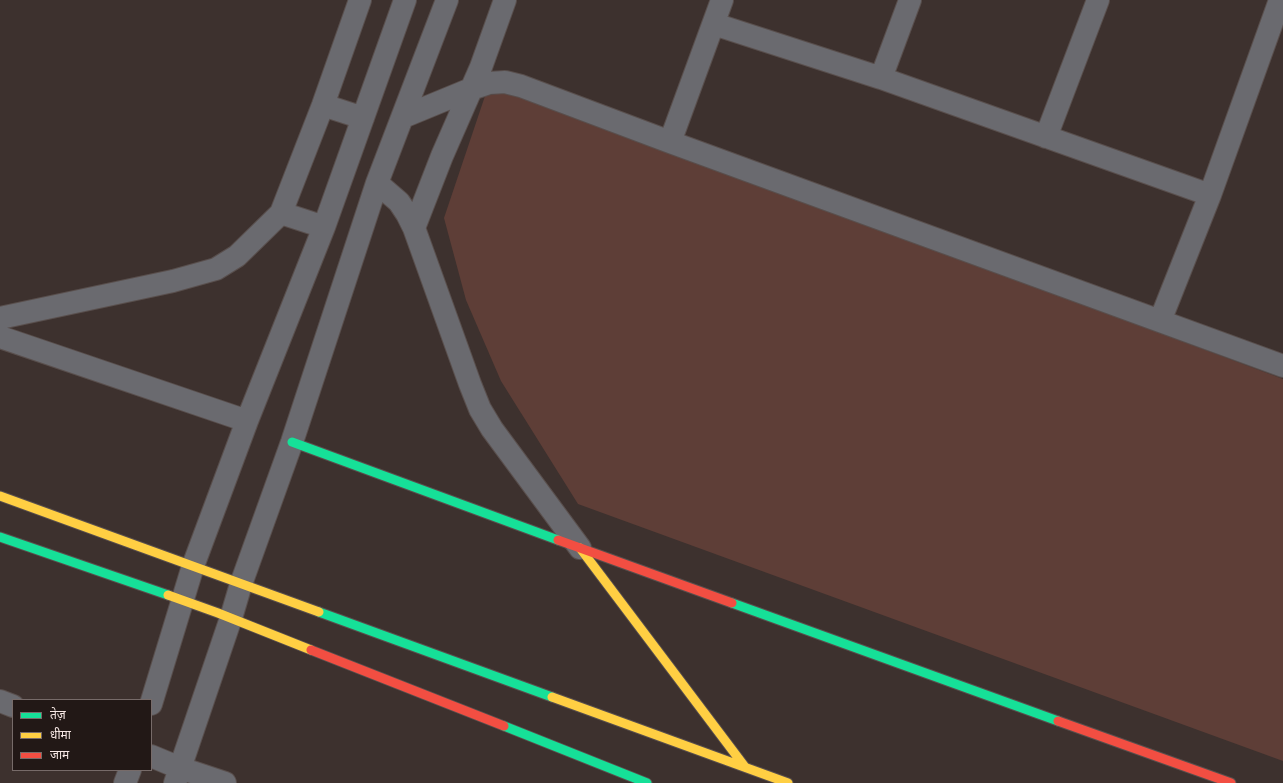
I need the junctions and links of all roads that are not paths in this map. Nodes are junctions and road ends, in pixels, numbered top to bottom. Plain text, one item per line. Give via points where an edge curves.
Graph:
1 (360, 0) edge
2 (405, 0) edge
3 (447, 0) edge
4 (505, 0) edge
5 (722, 0) edge
6 (910, 0) edge
7 (1098, 0) edge
8 (1280, 0) edge
9 (714, 24) junction
10 (881, 78) junction
11 (471, 89) junction
12 (323, 105) junction
13 (403, 117) junction
14 (363, 118) junction
15 (1046, 137) junction
16 (670, 142) junction
17 (377, 183) junction
18 (1210, 195) junction
19 (281, 213) junction
20 (324, 227) junction
21 (414, 228) junction
22 (0, 318) edge
23 (1160, 321) junction
24 (0, 337) edge
25 (1283, 366) edge
26 (247, 421) junction
27 (292, 442) junction
28 (0, 496) edge
29 (0, 537) edge
30 (580, 548) junction
31 (193, 566) junction
32 (241, 584) junction
33 (183, 600) junction
34 (231, 618) junction
35 (152, 701) edge
36 (0, 702) edge
37 (12, 706) edge
38 (152, 757) edge
39 (745, 767) junction
40 (130, 771) edge
41 (624, 774) junction
42 (177, 775) edge
43 (613, 780) dead end
44 (125, 783) edge
45 (224, 783) edge
46 (647, 783) edge
47 (788, 783) edge
48 (1231, 783) edge

1 - 12 street
2 - 14 street
3 - 13 street
4 - 11 street
5 - 9 street
6 - 10 street
7 - 15 street
8 - 18 street
9 - 10 street
9 - 16 street
10 - 15 street
11 - 13 street
11 - 16 street via 505,82 521,86
11 - 21 street
12 - 14 street
12 - 19 street
13 - 17 street
14 - 20 street
15 - 18 street
16 - 23 street
17 - 21 street via 398,202
17 - 27 street
18 - 23 street
19 - 20 street
19 - 22 street via 237,256 216,269 173,281
20 - 26 street
21 - 30 street via 480,409
23 - 25 street
24 - 26 street
26 - 31 street
27 - 30 main road
27 - 32 street
28 - 31 main road
29 - 33 main road
30 - 39 main road
30 - 48 main road
31 - 32 main road
31 - 33 street
32 - 34 street
32 - 39 main road
33 - 34 main road
33 - 35 street
34 - 41 main road
34 - 42 street
36 - 37 street
38 - 42 street
39 - 47 main road
40 - 44 street
41 - 43 main road
41 - 46 main road
42 - 45 street

